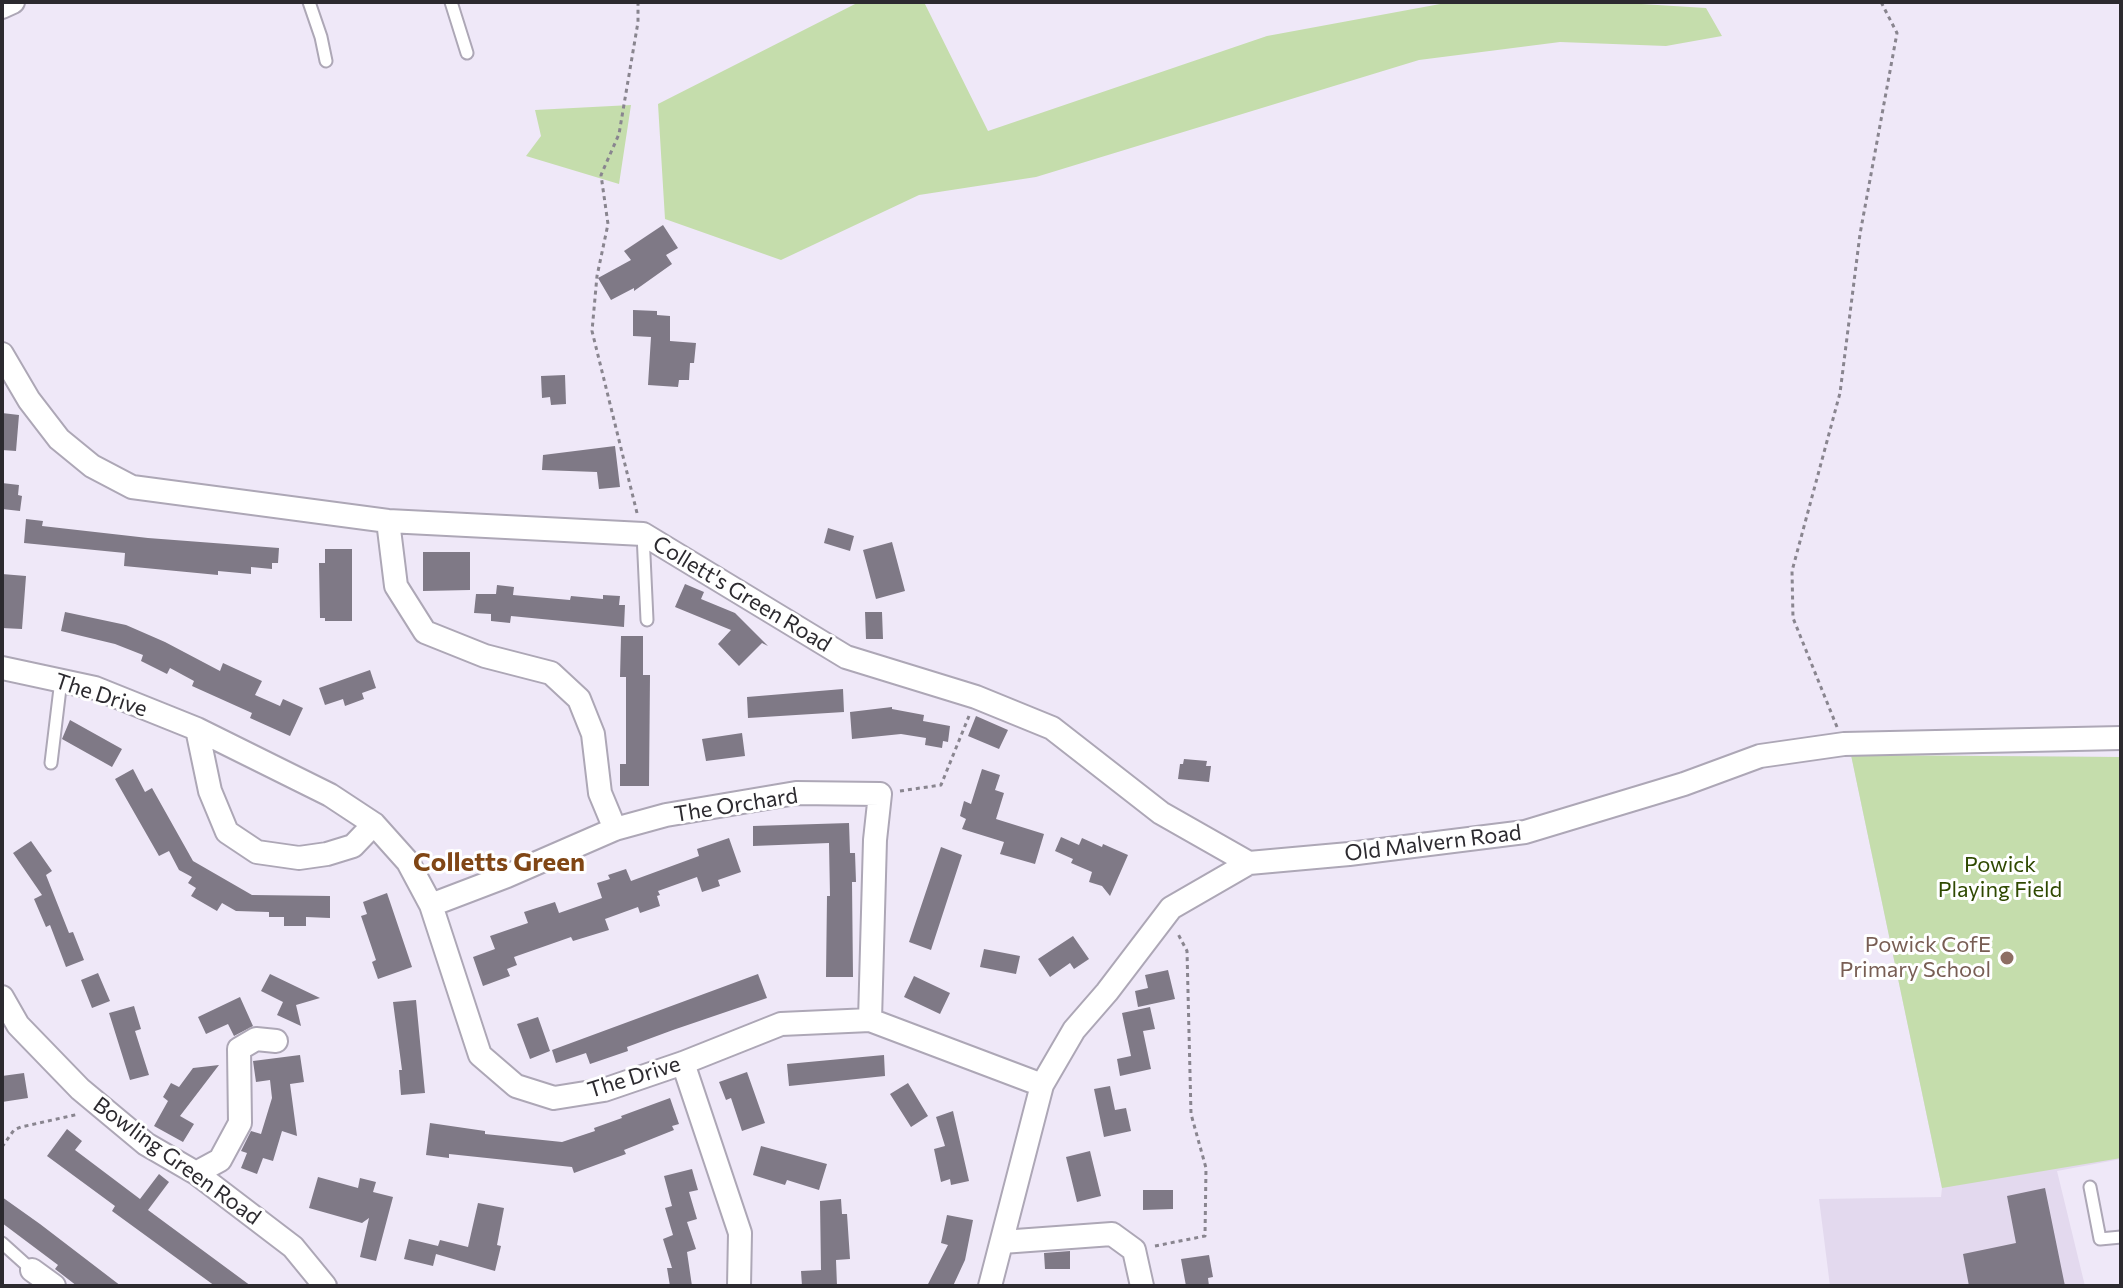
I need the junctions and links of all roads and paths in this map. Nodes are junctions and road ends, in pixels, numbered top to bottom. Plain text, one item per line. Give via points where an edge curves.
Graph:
1 (13, 2) edge
2 (309, 2) edge
3 (451, 2) edge
4 (638, 2) edge
5 (1881, 2) edge
6 (2, 7) edge
7 (467, 53) dead end
8 (326, 61) dead end
9 (2, 354) edge
10 (388, 521) junction
11 (643, 534) junction
12 (647, 620) dead end
13 (2, 668) edge
14 (61, 680) junction
15 (976, 697) junction
16 (197, 729) junction
17 (2121, 738) edge
18 (1844, 744) junction
19 (51, 763) dead end
20 (880, 794) junction
21 (374, 824) junction
22 (615, 829) junction
23 (1249, 863) junction
24 (431, 905) junction
25 (1171, 908) junction
26 (2, 997) edge
27 (870, 1020) junction
28 (276, 1041) dead end
29 (683, 1063) junction
30 (1042, 1085) junction
31 (94, 1101) junction
32 (2, 1147) edge
33 (196, 1173) junction
34 (2090, 1187) dead end
35 (2121, 1237) edge
36 (1002, 1242) junction
37 (2, 1243) edge
38 (1134, 1250) junction
39 (32, 1270) joint
40 (54, 1286) edge
41 (325, 1286) edge
42 (739, 1286) edge
43 (990, 1286) edge
44 (1142, 1286) edge

1 - 6 street
2 - 8 lane
3 - 7 lane
4 - 11 path via 619,134 601,175 608,224 592,331
5 - 18 path via 1897,33 1860,234 1840,393 1792,571 1793,618
9 - 10 street, Collett's Green Road via 59,439 92,466 132,487
10 - 11 street, Collett's Green Road
10 - 22 street via 396,586 425,632 485,656 551,673 579,699 593,734 600,793
11 - 12 lane
11 - 15 street, Collett's Green Road via 846,657
13 - 14 street, The Drive
14 - 16 street, The Drive
14 - 19 lane
15 - 20 path via 941,785
15 - 23 street, Collett's Green Road via 1052,728 1161,813
16 - 21 street, The Drive via 330,795
16 - 21 street via 210,791 227,832 257,852 299,858 327,854 353,846
17 - 18 street, Old Malvern Road
18 - 23 street, Old Malvern Road via 1760,756 1525,832
20 - 22 street, The Orchard via 796,793
20 - 27 street
21 - 24 street, The Drive via 408,862
22 - 24 street, The Orchard
23 - 25 street, Old Malvern Road
24 - 29 street, The Drive via 480,1055 516,1086 554,1098 604,1090
25 - 30 street, Old Malvern Road via 1074,1030
25 - 38 path via 1187,951 1191,1114 1206,1168 1205,1236
26 - 31 street, Bowling Green Road via 18,1025
27 - 29 street, The Drive via 781,1024
27 - 30 street, The Drive
28 - 33 street via 256,1039 239,1049 240,1123 220,1160
29 - 42 street via 740,1233
30 - 36 street, Old Malvern Road
31 - 32 path via 83,1113 14,1130
31 - 33 street, Bowling Green Road via 146,1144
33 - 41 street, Bowling Green Road via 293,1247
34 - 35 lane via 2100,1239
36 - 38 street via 1112,1234
36 - 43 street, Old Malvern Road
37 - 39 lane
38 - 44 street
39 - 40 street

